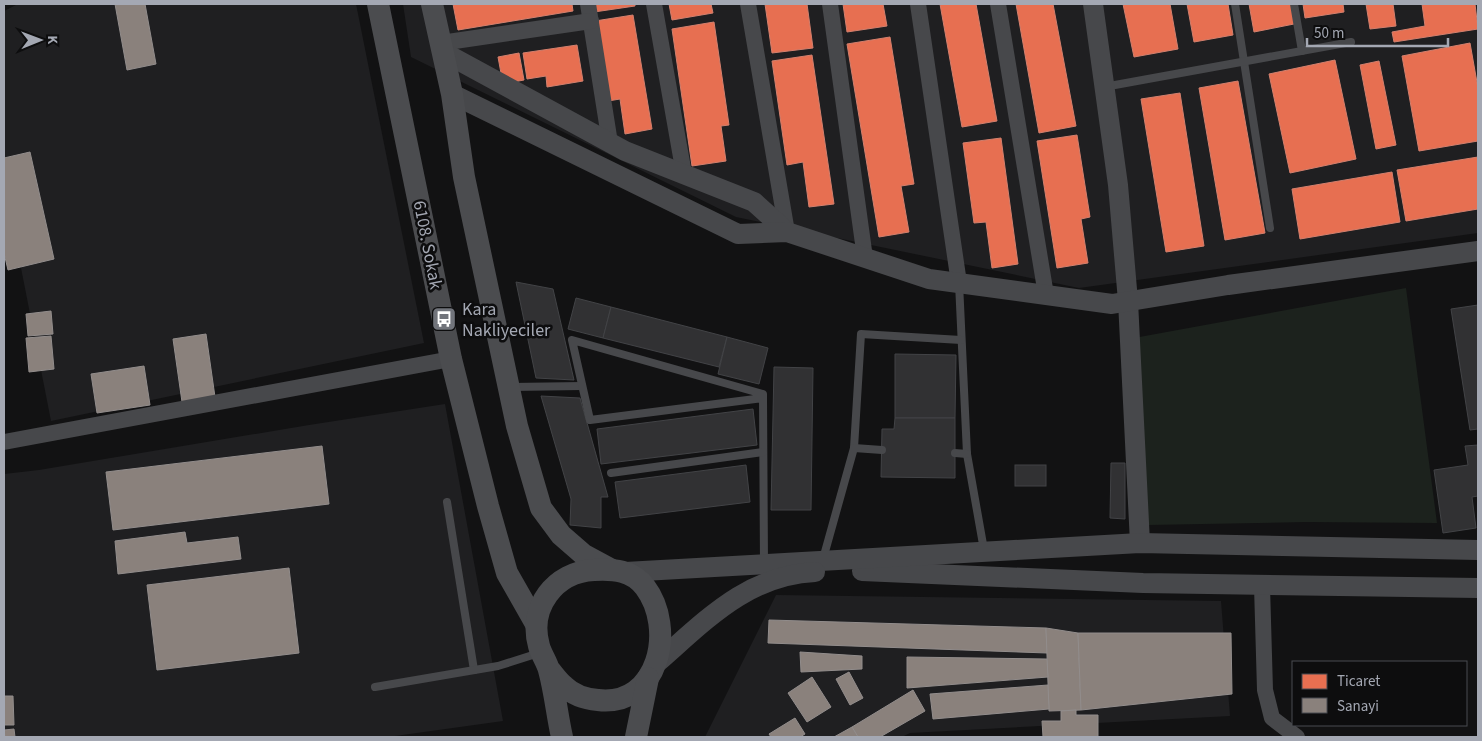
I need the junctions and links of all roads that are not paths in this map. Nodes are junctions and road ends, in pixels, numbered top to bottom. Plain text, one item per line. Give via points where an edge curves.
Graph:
1 (378, 4) edge
2 (432, 4) edge
3 (588, 4) edge
4 (654, 4) edge
5 (748, 4) edge
6 (830, 4) edge
7 (918, 4) edge
8 (998, 4) edge
9 (1093, 4) edge
10 (1235, 4) edge
11 (1294, 4) edge
12 (591, 21) junction
13 (1351, 42) dead end
14 (442, 47) junction
15 (1302, 51) junction
16 (1244, 62) junction
17 (1104, 87) junction
18 (452, 94) junction
19 (610, 143) junction
20 (684, 174) junction
21 (1270, 228) dead end
22 (787, 232) junction
23 (1478, 251) edge
24 (865, 258) junction
25 (958, 283) junction
26 (1046, 295) junction
27 (1128, 301) junction
28 (961, 340) junction
29 (452, 359) junction
30 (582, 386) junction
31 (509, 387) junction
32 (763, 398) junction
33 (4, 442) edge
34 (854, 448) junction
35 (882, 450) dead end
36 (763, 452) junction
37 (955, 453) dead end
38 (968, 454) junction
39 (610, 473) dead end
40 (447, 502) dead end
41 (1140, 543) junction
42 (1478, 550) edge
43 (984, 552) junction
44 (823, 561) junction
45 (764, 564) junction
46 (618, 570) junction
47 (1262, 586) junction
48 (1478, 588) edge
49 (536, 624) junction
50 (545, 660) junction
51 (474, 670) junction
52 (653, 670) junction
53 (375, 687) dead end
54 (562, 737) edge
55 (636, 737) edge
56 (1298, 737) edge

1 - 29 main road, 6108. Sokak
2 - 14 main road
3 - 12 street
4 - 20 street
5 - 22 street
6 - 24 street
7 - 25 street
8 - 26 street
9 - 17 street
10 - 16 lane
11 - 15 lane
12 - 14 street
12 - 19 street
13 - 15 lane
14 - 18 main road
14 - 19 street
15 - 16 lane
16 - 17 lane
16 - 21 lane
17 - 27 street via 1118,185
18 - 22 street via 738,234
18 - 31 main road via 464,177
19 - 20 street
20 - 22 street via 754,202
22 - 24 street
23 - 27 street
24 - 25 street via 929,279
25 - 26 street
25 - 28 lane
26 - 27 street via 1112,304
27 - 41 street
28 - 34 lane via 860,334
28 - 38 lane
29 - 33 street
29 - 49 main road, 6108. Sokak via 507,573
30 - 31 lane
30 - 32 lane via 590,420
30 - 32 lane via 572,340 763,394
31 - 46 main road via 541,508 561,535 584,555
32 - 36 lane
34 - 35 lane
34 - 44 lane
36 - 39 lane
36 - 45 lane
37 - 38 lane
38 - 43 lane
40 - 51 lane
41 - 42 street
41 - 43 street
43 - 44 street
44 - 45 street
45 - 46 street
46 - 49 main road via 584,570 566,577 539,606
46 - 52 main road via 639,580 652,596 659,619
47 - 48 street
47 - 52 street via 871,570 812,572 764,581 742,592 709,617
47 - 56 street via 1265,690 1272,718
49 - 50 main road
50 - 51 lane
50 - 52 main road via 564,687 585,699 606,701 623,699 636,691
50 - 54 main road
51 - 53 lane
52 - 55 main road

